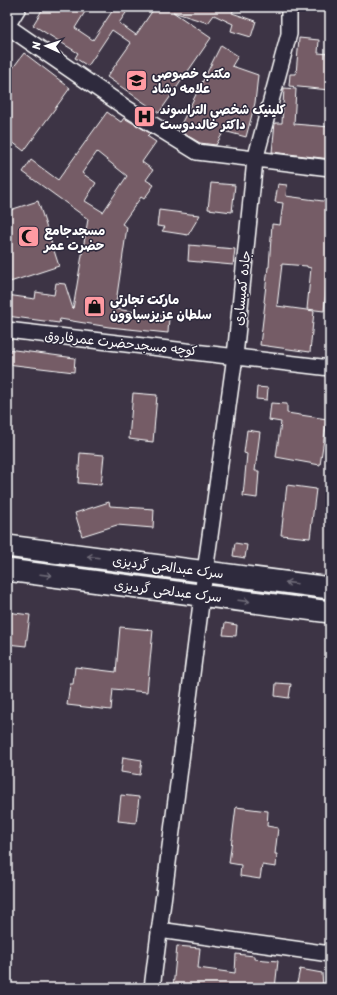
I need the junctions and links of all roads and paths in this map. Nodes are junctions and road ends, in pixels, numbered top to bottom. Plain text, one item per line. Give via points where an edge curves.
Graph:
1 (15, 7) edge
2 (289, 7) edge
3 (7, 20) edge
4 (7, 26) edge
5 (255, 160) junction
6 (330, 168) edge
7 (7, 330) edge
8 (235, 356) junction
9 (330, 368) edge
10 (7, 546) edge
11 (7, 570) edge
12 (205, 572) junction
13 (330, 588) edge
14 (202, 596) junction
15 (330, 612) edge
16 (159, 930) junction
17 (330, 954) edge
18 (152, 988) edge

1 - 3 main road
2 - 5 street, جاده کمیساری via 289,34
4 - 5 street via 126,108 197,152
5 - 6 street
5 - 8 street, جاده کمیساری
7 - 8 street, کوچه مسجدحضرت عمرفاروق
8 - 9 street, کوچه مسجدحضرت عمرفاروق
8 - 12 street, جاده کمیساری
12 -> 10 main road, سرک عبدالحی گردیزی
11 -> 14 main road, سرک عبدلحی گردیزی
13 -> 12 main road, سرک عبدالحی گردیزی
12 - 14 street, جاده کمیساری
14 -> 15 main road, سرک عبدلحی گردیزی
14 - 16 street, جاده کمیساری
16 - 17 street
16 - 18 street, جاده کمیساری

